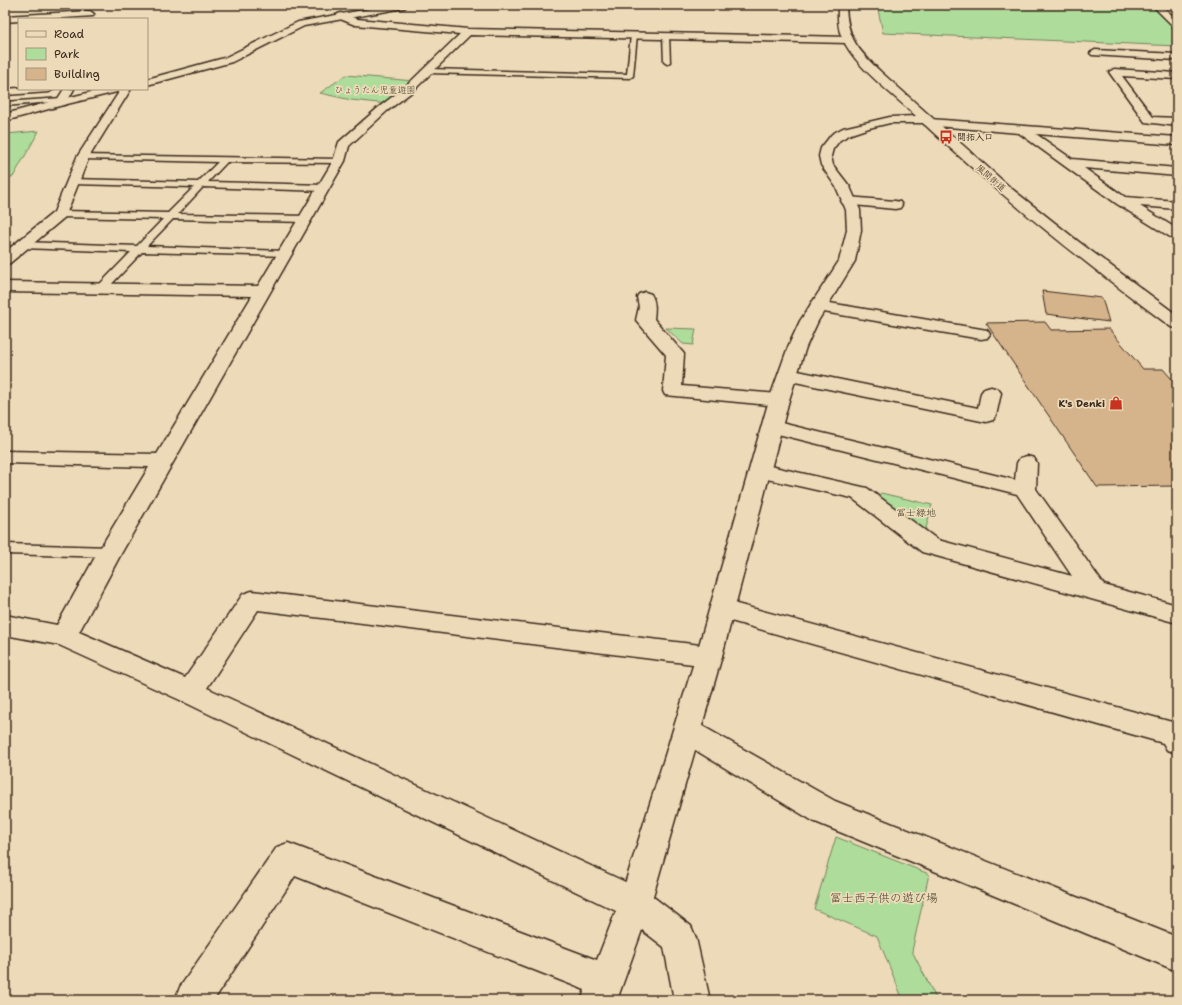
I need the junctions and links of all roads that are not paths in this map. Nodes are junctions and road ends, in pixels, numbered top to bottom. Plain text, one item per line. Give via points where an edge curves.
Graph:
1 (404, 5) edge
2 (842, 5) edge
3 (1156, 5) edge
4 (5, 11) edge
5 (88, 11) edge
6 (341, 16) junction
7 (5, 19) edge
8 (1177, 25) edge
9 (468, 32) junction
10 (634, 35) junction
11 (666, 36) junction
12 (848, 40) junction
13 (1096, 53) dead end
14 (1177, 57) edge
15 (667, 62) dead end
16 (428, 71) junction
17 (1176, 76) edge
18 (148, 82) edge
19 (34, 90) edge
20 (68, 90) edge
21 (112, 90) edge
22 (125, 90) edge
23 (5, 92) edge
24 (62, 101) junction
25 (5, 104) edge
26 (5, 118) edge
27 (927, 121) junction
28 (1177, 122) edge
29 (1021, 129) junction
30 (1177, 141) edge
31 (83, 157) junction
32 (225, 159) junction
33 (339, 161) junction
34 (1068, 163) junction
35 (1177, 172) edge
36 (72, 181) junction
37 (201, 185) junction
38 (324, 188) junction
39 (848, 201) junction
40 (1122, 201) junction
41 (895, 205) dead end
42 (1177, 205) edge
43 (60, 214) junction
44 (170, 216) junction
45 (306, 219) junction
46 (1177, 235) edge
47 (22, 245) junction
48 (139, 249) junction
49 (285, 254) junction
50 (5, 260) edge
51 (5, 287) edge
52 (101, 289) junction
53 (263, 291) junction
54 (645, 297) dead end
55 (818, 306) junction
56 (1177, 323) edge
57 (981, 334) dead end
58 (788, 375) junction
59 (991, 393) dead end
60 (780, 400) junction
61 (773, 427) junction
62 (5, 457) edge
63 (164, 461) junction
64 (1027, 462) dead end
65 (761, 471) junction
66 (1025, 489) junction
67 (5, 549) edge
68 (110, 552) junction
69 (1096, 591) junction
70 (722, 609) junction
71 (1177, 614) edge
72 (5, 625) edge
73 (64, 636) junction
74 (709, 656) junction
75 (190, 692) junction
76 (687, 731) junction
77 (1177, 741) edge
78 (635, 903) junction
79 (1177, 954) edge
80 (603, 990) edge
81 (193, 1000) edge
82 (692, 1000) edge

1 - 6 street
2 - 12 street, 風間街道 via 842,23
3 - 8 street
4 - 5 street
5 - 7 street
6 - 9 street via 355,22
6 - 18 street via 301,24 228,60
9 - 10 street
9 - 16 street
10 - 11 street
10 - 16 lane via 630,76
11 - 12 street via 714,33
11 - 15 lane
12 - 27 street, 風間街道 via 867,64
13 - 14 street
16 - 33 street via 343,145
17 - 28 street via 1114,72 1149,120
19 - 23 street
20 - 24 street
21 - 24 street
22 - 31 street
24 - 25 lane
24 - 26 street
27 - 29 street
27 - 39 street via 890,120 866,125 836,137 827,148 825,156 827,165 843,188
27 - 56 street, 風間街道 via 1020,203
29 - 30 street
29 - 34 street
31 - 32 lane
31 - 36 street
32 - 33 lane
32 - 37 lane
33 - 38 street
34 - 35 street
34 - 40 street
36 - 37 lane
36 - 43 street
37 - 38 lane
37 - 44 lane
38 - 45 street
39 - 41 street
39 - 55 street via 853,210 854,230 847,261
40 - 42 street
40 - 46 street
43 - 44 lane
43 - 47 street
44 - 45 lane
44 - 48 lane
45 - 49 street
47 - 48 lane
47 - 50 street
48 - 49 lane
48 - 52 lane
49 - 53 street
51 - 52 street
52 - 53 street
53 - 63 street
54 - 60 street via 645,320 675,354 672,391
55 - 57 street
55 - 58 street via 797,347
58 - 59 street via 986,416
58 - 60 street
60 - 61 street
61 - 65 street
61 - 66 street
62 - 63 street
63 - 68 street
64 - 66 street
65 - 69 street via 859,493 930,546
65 - 70 street
66 - 69 street
67 - 68 lane
68 - 73 street
69 - 71 street
70 - 74 street
70 - 77 street via 1172,734
72 - 73 street
73 - 75 street
74 - 75 street via 252,600
74 - 76 street
75 - 78 street
76 - 78 street
76 - 79 street via 824,811
78 - 80 street
78 - 82 street via 679,938
80 - 81 street via 288,858

